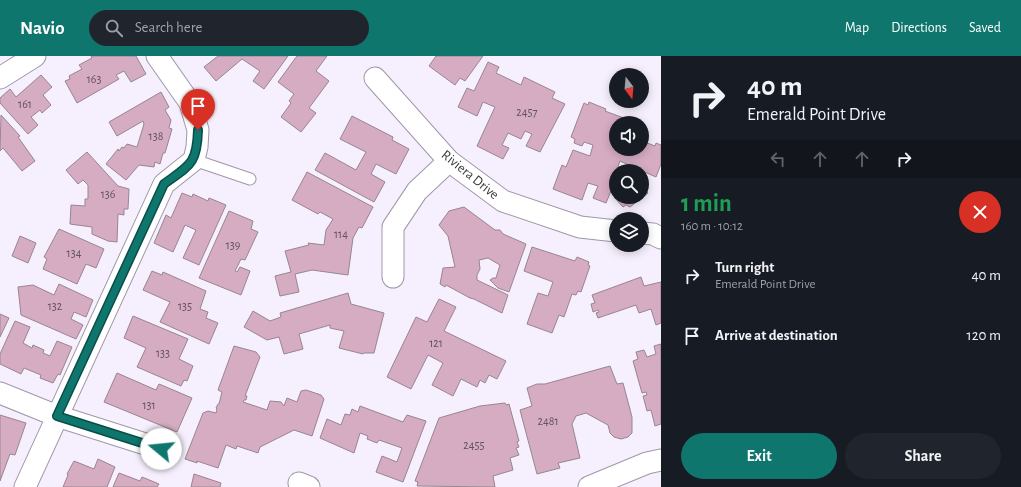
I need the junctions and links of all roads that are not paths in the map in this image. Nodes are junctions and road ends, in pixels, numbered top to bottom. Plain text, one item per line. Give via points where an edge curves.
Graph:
1 (35, 56) edge
2 (156, 56) edge
3 (0, 78) edge
4 (375, 78) dead end
5 (194, 160) junction
6 (450, 161) junction
7 (250, 179) dead end
8 (609, 230) edge
9 (649, 234) edge
10 (661, 238) edge
11 (393, 277) dead end
12 (0, 393) edge
13 (57, 416) junction
14 (161, 449) dead end
15 (661, 460) edge
16 (25, 487) edge
17 (589, 487) edge

1 - 3 street
2 - 5 street via 190,103 198,130
4 - 6 street, Riviera Drive
5 - 7 lane
5 - 13 street via 164,184
6 - 8 street, Riviera Drive via 502,201 580,227
6 - 11 street via 417,191 393,227
9 - 10 street
12 - 13 street
13 - 14 street
13 - 16 street
15 - 17 street

